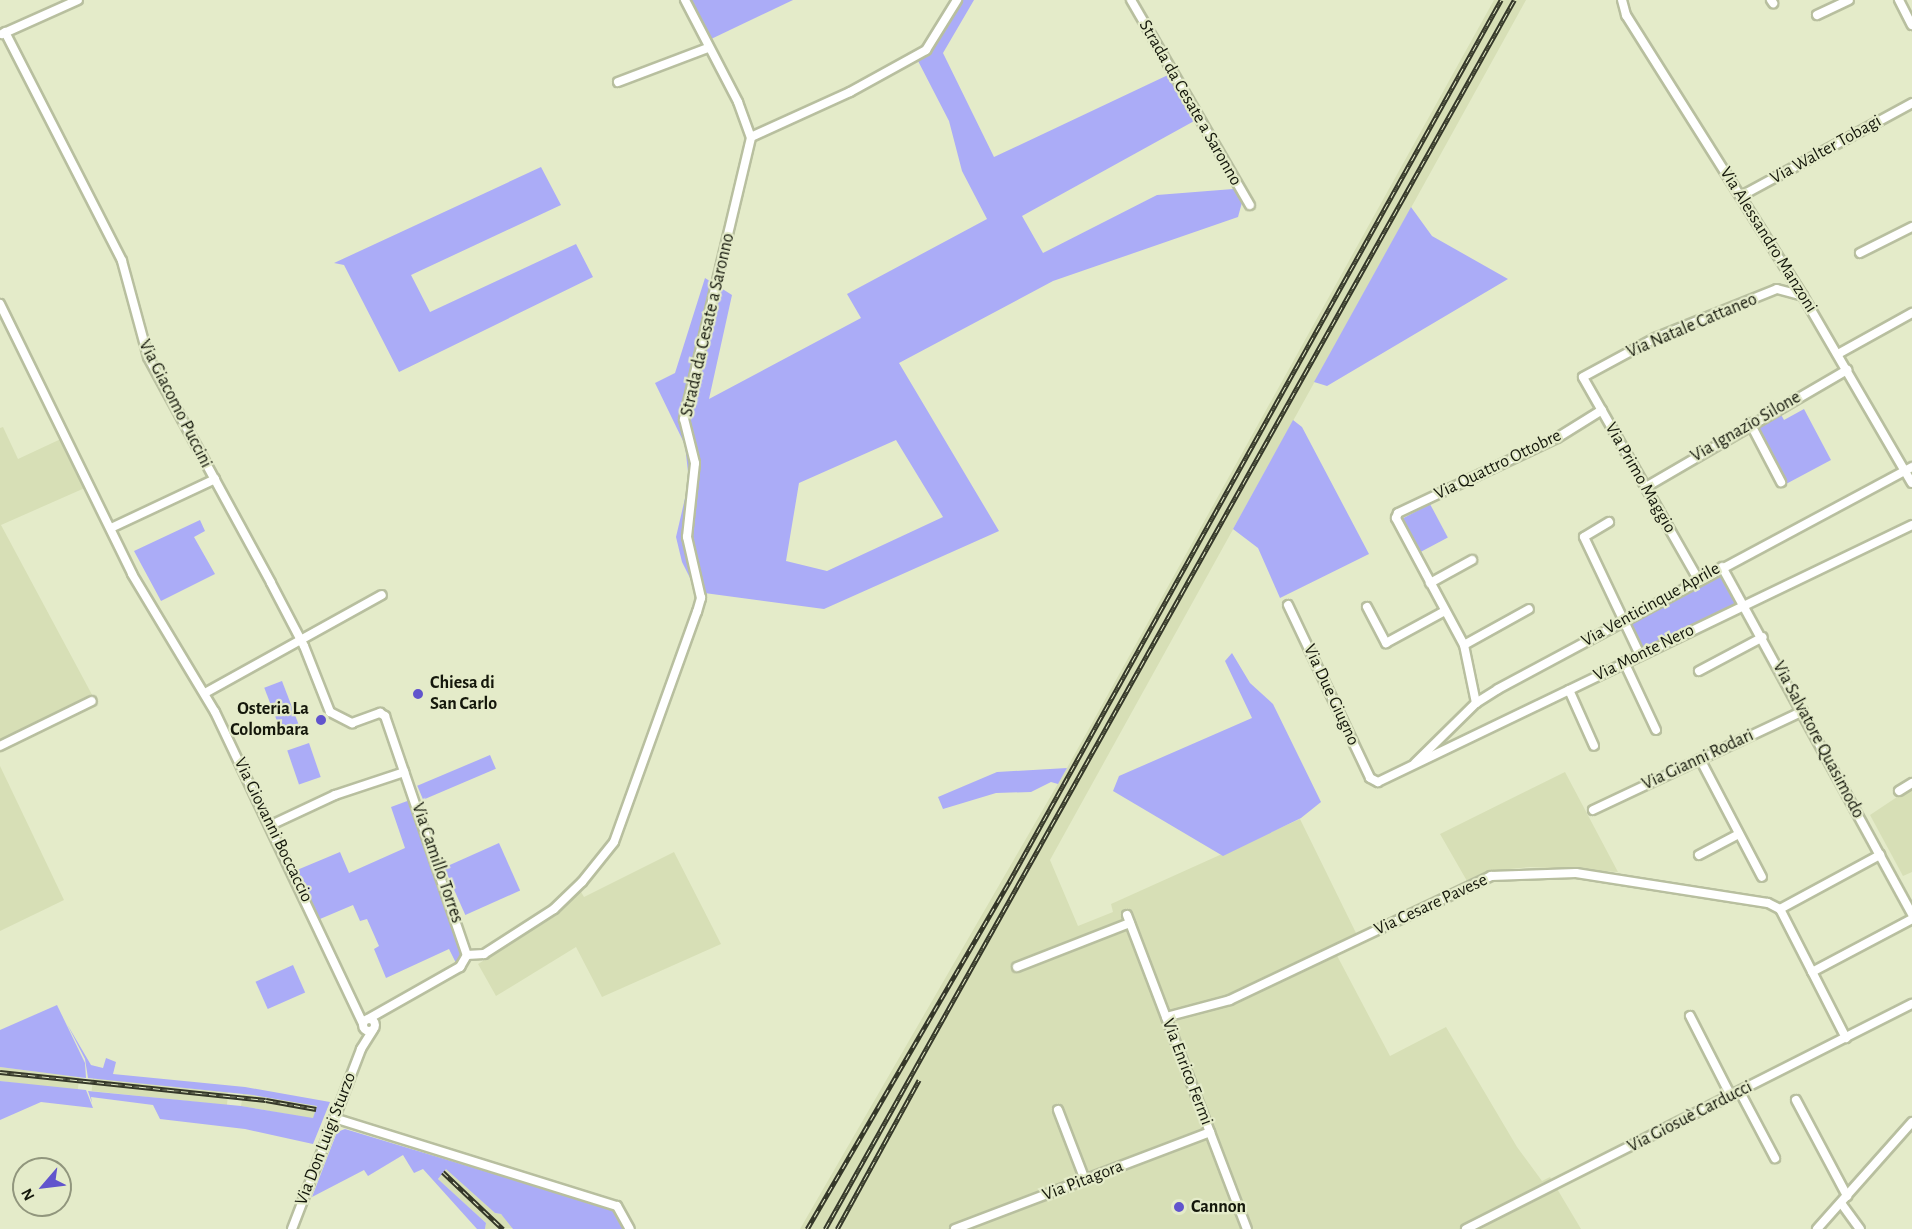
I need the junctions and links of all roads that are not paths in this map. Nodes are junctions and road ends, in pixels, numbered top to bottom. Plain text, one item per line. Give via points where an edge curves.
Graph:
1 (78, 0) edge
2 (686, 0) edge
3 (957, 0) edge
4 (1131, 0) edge
5 (1623, 0) edge
6 (1849, 0) edge
7 (1899, 0) edge
8 (1817, 15) dead end
9 (1912, 25) edge
10 (3, 33) edge
11 (708, 48) junction
12 (618, 82) dead end
13 (1912, 103) edge
14 (751, 137) junction
15 (1741, 196) junction
16 (1250, 205) dead end
17 (1912, 227) edge
18 (1860, 253) dead end
19 (1803, 296) junction
20 (0, 304) edge
21 (1912, 313) edge
22 (1838, 354) junction
23 (1847, 370) junction
24 (1583, 377) joint
25 (1602, 410) junction
26 (1750, 423) junction
27 (1909, 469) edge
28 (214, 479) junction
29 (1781, 482) dead end
30 (1912, 483) edge
31 (1646, 487) junction
32 (1609, 522) dead end
33 (1912, 525) edge
34 (111, 528) junction
35 (1472, 560) dead end
36 (1722, 567) junction
37 (1698, 579) junction
38 (1430, 583) junction
39 (382, 595) dead end
40 (1288, 605) dead end
41 (1744, 605) junction
42 (1367, 607) dead end
43 (1529, 609) dead end
44 (1445, 611) junction
45 (1623, 620) junction
46 (1763, 637) junction
47 (298, 640) junction
48 (1464, 645) junction
49 (1640, 655) junction
50 (1624, 662) junction
51 (1699, 671) dead end
52 (1569, 690) junction
53 (205, 693) junction
54 (92, 701) dead end
55 (1476, 703) junction
56 (1803, 711) junction
57 (1656, 730) dead end
58 (0, 746) edge
59 (1594, 746) dead end
60 (1700, 759) junction
61 (1409, 769) junction
62 (404, 772) junction
63 (1377, 782) joint
64 (1912, 783) edge
65 (1899, 791) dead end
66 (1593, 810) dead end
67 (271, 825) junction
68 (1739, 834) junction
69 (1699, 855) dead end
70 (1880, 855) junction
71 (1762, 877) dead end
72 (554, 909) joint
73 (1780, 909) junction
74 (1912, 914) edge
75 (1912, 919) edge
76 (467, 955) junction
77 (1017, 967) dead end
78 (1812, 972) junction
79 (1912, 1004) edge
80 (398, 1005) junction
81 (1690, 1016) dead end
82 (1166, 1017) junction
83 (365, 1022) junction
84 (374, 1028) junction
85 (1846, 1038) junction
86 (361, 1049) junction
87 (1736, 1094) junction
88 (1796, 1100) dead end
89 (1058, 1110) dead end
90 (334, 1118) junction
91 (1912, 1122) edge
92 (1210, 1132) junction
93 (1775, 1158) dead end
94 (1085, 1180) junction
95 (1844, 1199) junction
96 (292, 1229) edge
97 (630, 1229) edge
98 (955, 1229) edge
99 (1247, 1229) edge
100 (1466, 1229) edge
101 (1817, 1229) edge
102 (1860, 1229) edge

1 - 10 street
2 - 11 street
3 - 14 street via 926,51 850,92
4 - 16 street, Strada da Cesate a Saronno
5 - 15 street, Via Alessandro Manzoni via 1626,15
6 - 8 street
7 - 9 street
10 - 28 street, Via Giacomo Puccini via 122,261 148,357
11 - 12 street
11 - 14 street via 738,102
13 - 15 street, Via Walter Tobagi
14 - 72 street, Strada da Cesate a Saronno via 684,419 695,463 687,537 699,604 619,830 582,882
15 - 19 street, Via Alessandro Manzoni
17 - 18 street
19 - 22 street, Via Alessandro Manzoni
19 - 24 street, Via Natale Cattaneo via 1777,289 1655,338
20 - 34 street, Via Giovanni Boccaccio
21 - 22 street
22 - 23 street, Via Alessandro Manzoni
23 - 26 street, Via Ignazio Silone
23 - 27 street, Via Alessandro Manzoni
24 - 25 street, Via Primo Maggio
25 - 31 street, Via Primo Maggio
25 - 38 street, Via Quattro Ottobre via 1557,438 1398,513 1396,518
26 - 29 street
26 - 31 street, Via Ignazio Silone
27 - 30 street, Via Alessandro Manzoni
27 - 36 street, Via Venticinque Aprile
28 - 34 street
28 - 47 street, Via Giacomo Puccini
31 - 37 street, Via Primo Maggio
32 - 45 street via 1584,537
33 - 41 street, Via Monte Nero
34 - 53 street, Via Giovanni Boccaccio via 138,585
35 - 38 street
36 - 37 street, Via Venticinque Aprile
36 - 41 street, Via Salvatore Quasimodo
37 - 45 street, Via Venticinque Aprile
38 - 44 street
39 - 47 street
40 - 63 street, Via Due Giugno via 1370,778
41 - 46 street, Via Salvatore Quasimodo
41 - 49 street, Via Monte Nero
42 - 44 street via 1386,643
43 - 48 street
44 - 48 street
45 - 49 street
45 - 55 street, Via Venticinque Aprile
46 - 51 street
46 - 56 street, Via Salvatore Quasimodo
47 - 53 street
47 - 62 street, Via Giacomo Puccini via 330,712 352,723 384,714
48 - 55 street
49 - 50 street, Via Monte Nero
50 - 52 street, Via Monte Nero
50 - 57 street
52 - 59 street
52 - 61 street, Via Monte Nero
53 - 67 street, Via Giovanni Boccaccio
54 - 58 street
55 - 61 street, Via Venticinque Aprile
56 - 60 street, Via Gianni Rodari
56 - 70 street, Via Salvatore Quasimodo
60 - 66 street, Via Gianni Rodari
60 - 68 street
61 - 63 street, Via Monte Nero
62 - 67 street via 334,795
62 - 76 street, Via Camillo Torres
64 - 65 street
67 - 83 street, Via Giovanni Boccaccio
68 - 69 street
68 - 71 street
70 - 73 street
70 - 74 street, Via Salvatore Quasimodo
72 - 76 street, Via Don Luigi Sturzo via 489,951
73 - 78 street
73 - 82 street, Via Cesare Pavese via 1768,903 1617,877 1530,872 1491,876 1230,1000
75 - 78 street
76 - 80 street, Via Don Luigi Sturzo via 460,967
77 - 82 street, Via Enrico Fermi via 1128,919
78 - 85 street
79 - 85 street, Via Giosuè Carducci
80 - 83 street, Via Don Luigi Sturzo
80 - 84 street, Via Don Luigi Sturzo
81 - 87 street
82 - 92 street, Via Enrico Fermi
83 - 84 street, Via Giovanni Boccaccio
83 - 86 street, Via Don Luigi Sturzo
84 - 86 street, Via Don Luigi Sturzo
85 - 87 street, Via Giosuè Carducci
86 - 90 street, Via Don Luigi Sturzo
87 - 93 street
87 - 100 street, Via Giosuè Carducci
88 - 95 street
89 - 94 street
90 - 96 street, Via Don Luigi Sturzo
90 - 97 street via 617,1206
91 - 95 street
92 - 94 street, Via Pitagora
92 - 99 street, Via Enrico Fermi
94 - 98 street, Via Pitagora
95 - 101 street
95 - 102 street

